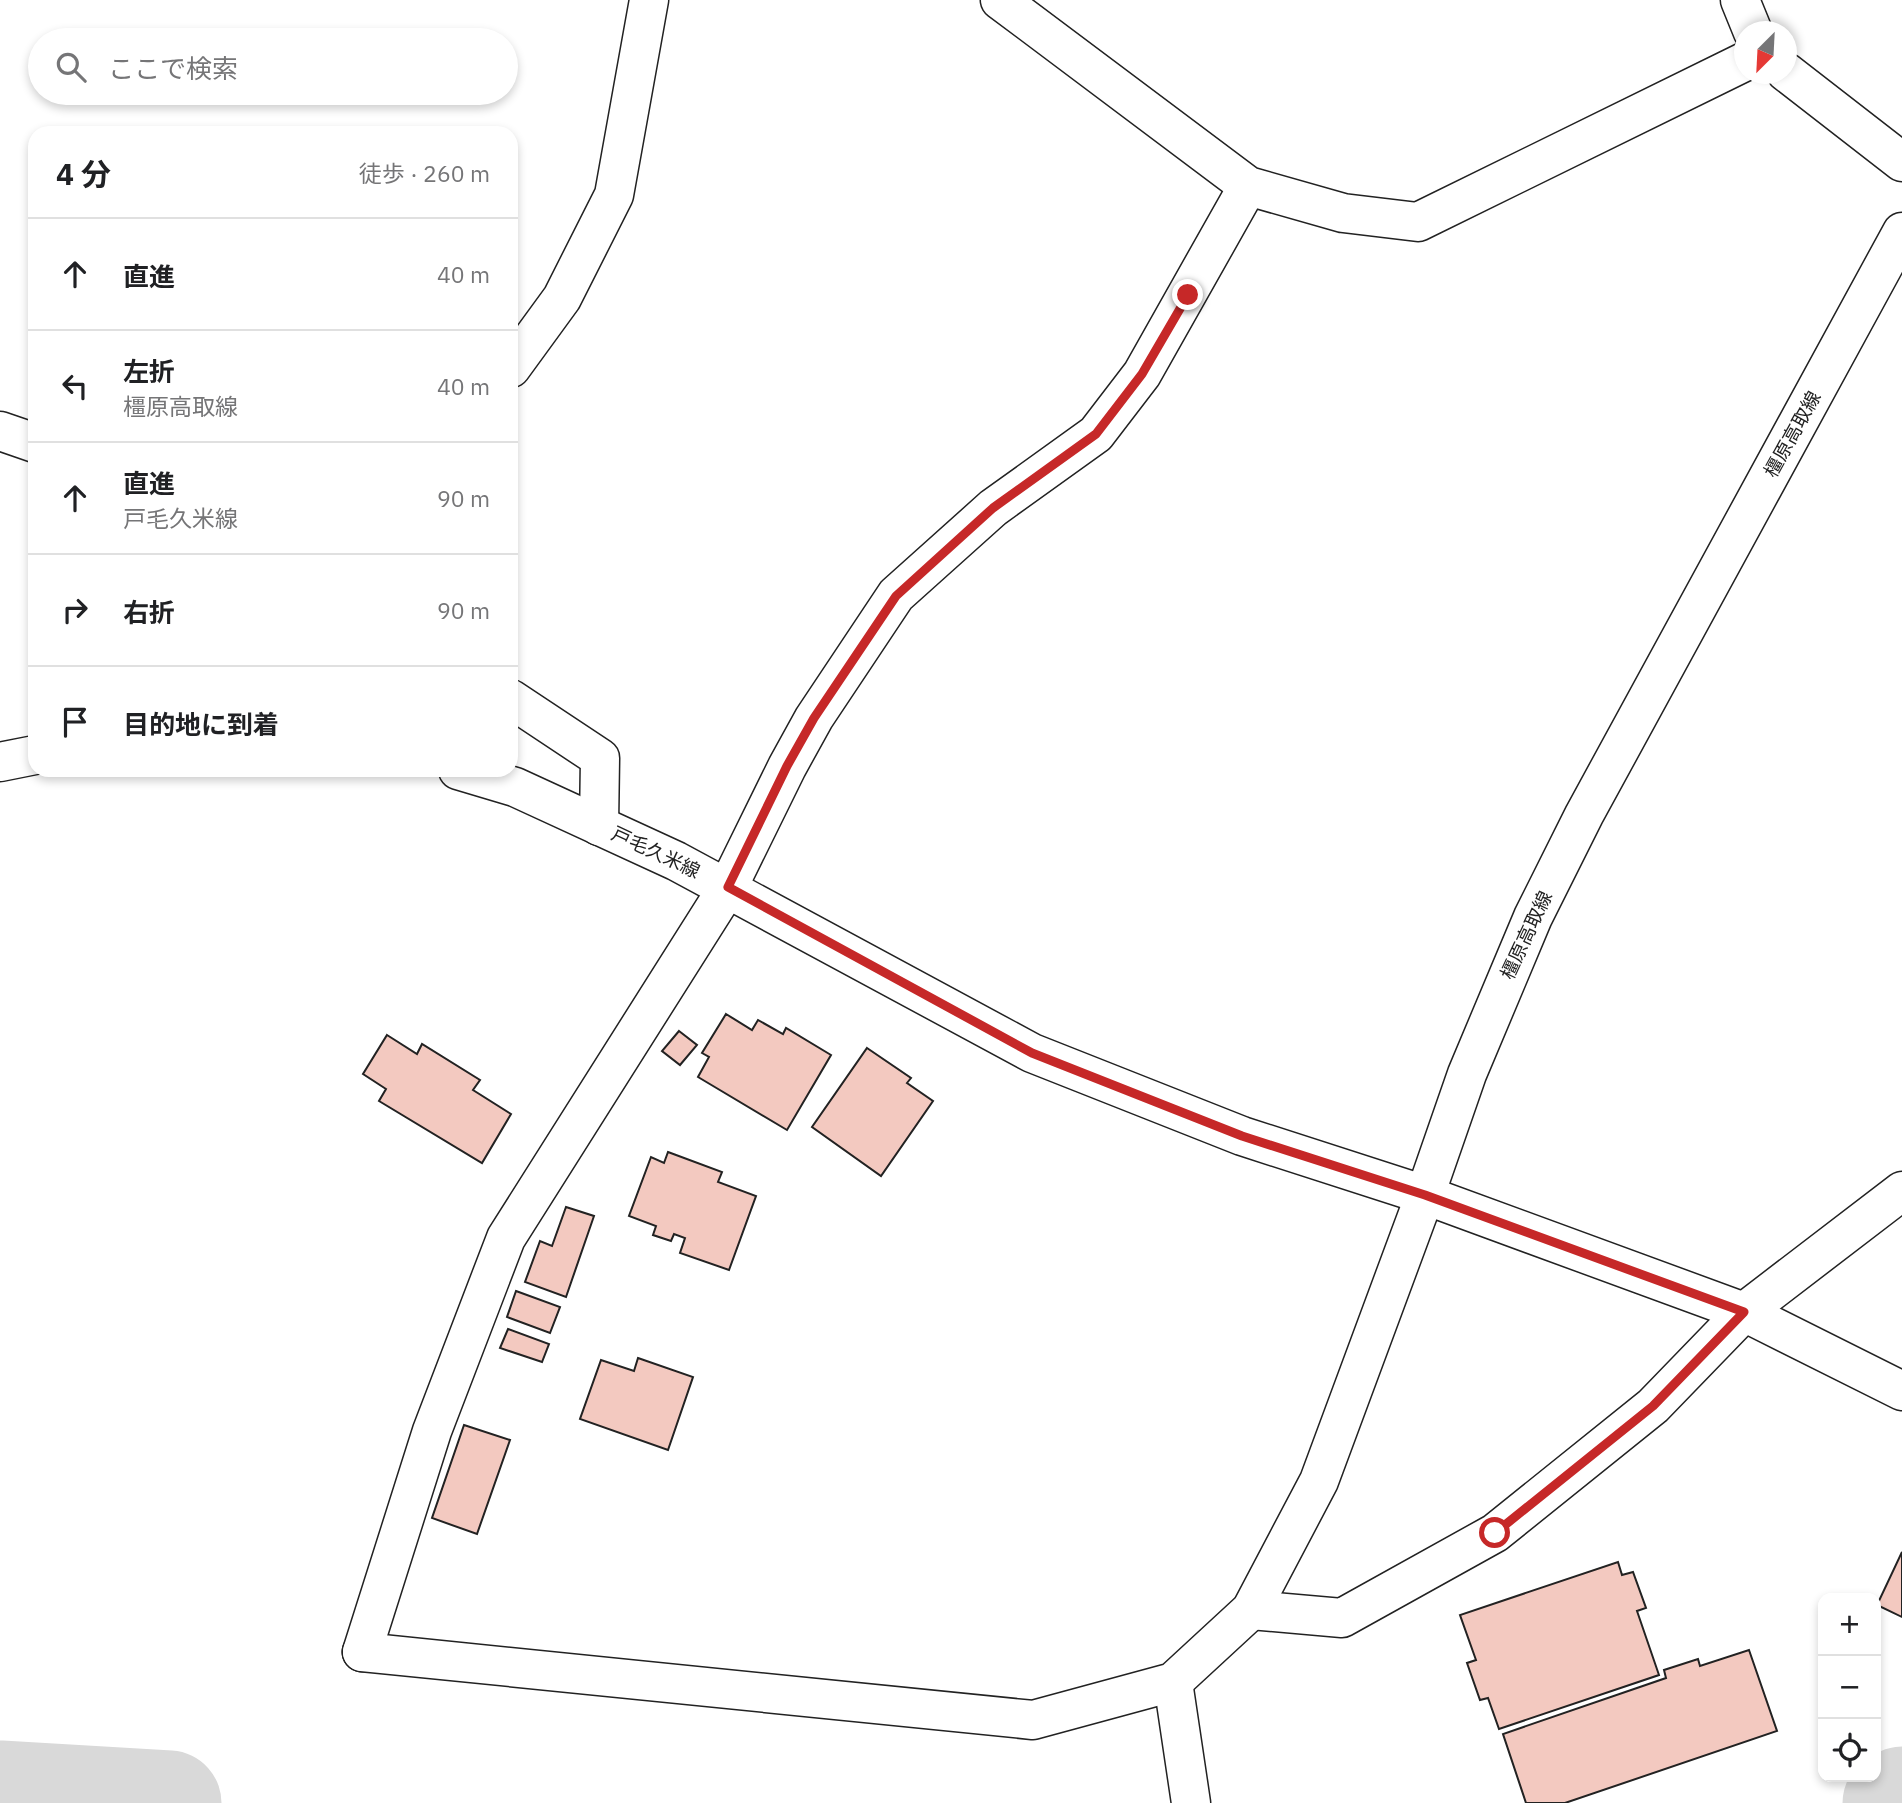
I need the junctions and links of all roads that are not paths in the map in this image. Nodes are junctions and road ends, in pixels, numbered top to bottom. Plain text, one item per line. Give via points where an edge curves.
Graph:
1 (649, 0) edge
2 (1000, 0) edge
3 (1740, 0) edge
4 (1749, 21) edge
5 (1734, 67) edge
6 (1797, 80) edge
7 (1902, 162) edge
8 (1248, 186) junction
9 (1902, 232) edge
10 (518, 358) edge
11 (0, 430) edge
12 (28, 440) edge
13 (518, 704) edge
14 (28, 756) edge
15 (0, 762) edge
16 (481, 777) edge
17 (599, 826) junction
18 (728, 887) junction
19 (1902, 1191) edge
20 (1425, 1195) junction
21 (1744, 1312) junction
22 (1902, 1391) edge
23 (1251, 1610) junction
24 (1173, 1682) junction
25 (1191, 1803) edge

1 - 10 street via 614,195 562,298
2 - 8 street
3 - 4 street
5 - 8 street via 1418,222 1343,213
6 - 7 street
8 - 18 street via 1142,374 1096,434 993,508 896,596 807,730
9 - 20 street, 橿原高取線 via 1584,815 1539,906 1467,1074
11 - 12 street
13 - 17 street via 600,758
14 - 15 street
16 - 17 street, 戸毛久米線
17 - 18 street, 戸毛久米線
18 - 20 street, 戸毛久米線 via 1032,1053 1242,1136
18 - 24 street via 506,1238 432,1431 362,1652 1033,1720
19 - 21 street
20 - 21 street
20 - 23 street, 橿原高取線 via 1320,1481
21 - 22 street
21 - 23 street via 1653,1406 1495,1533 1342,1618
23 - 24 street, 橿原高取線
24 - 25 street

